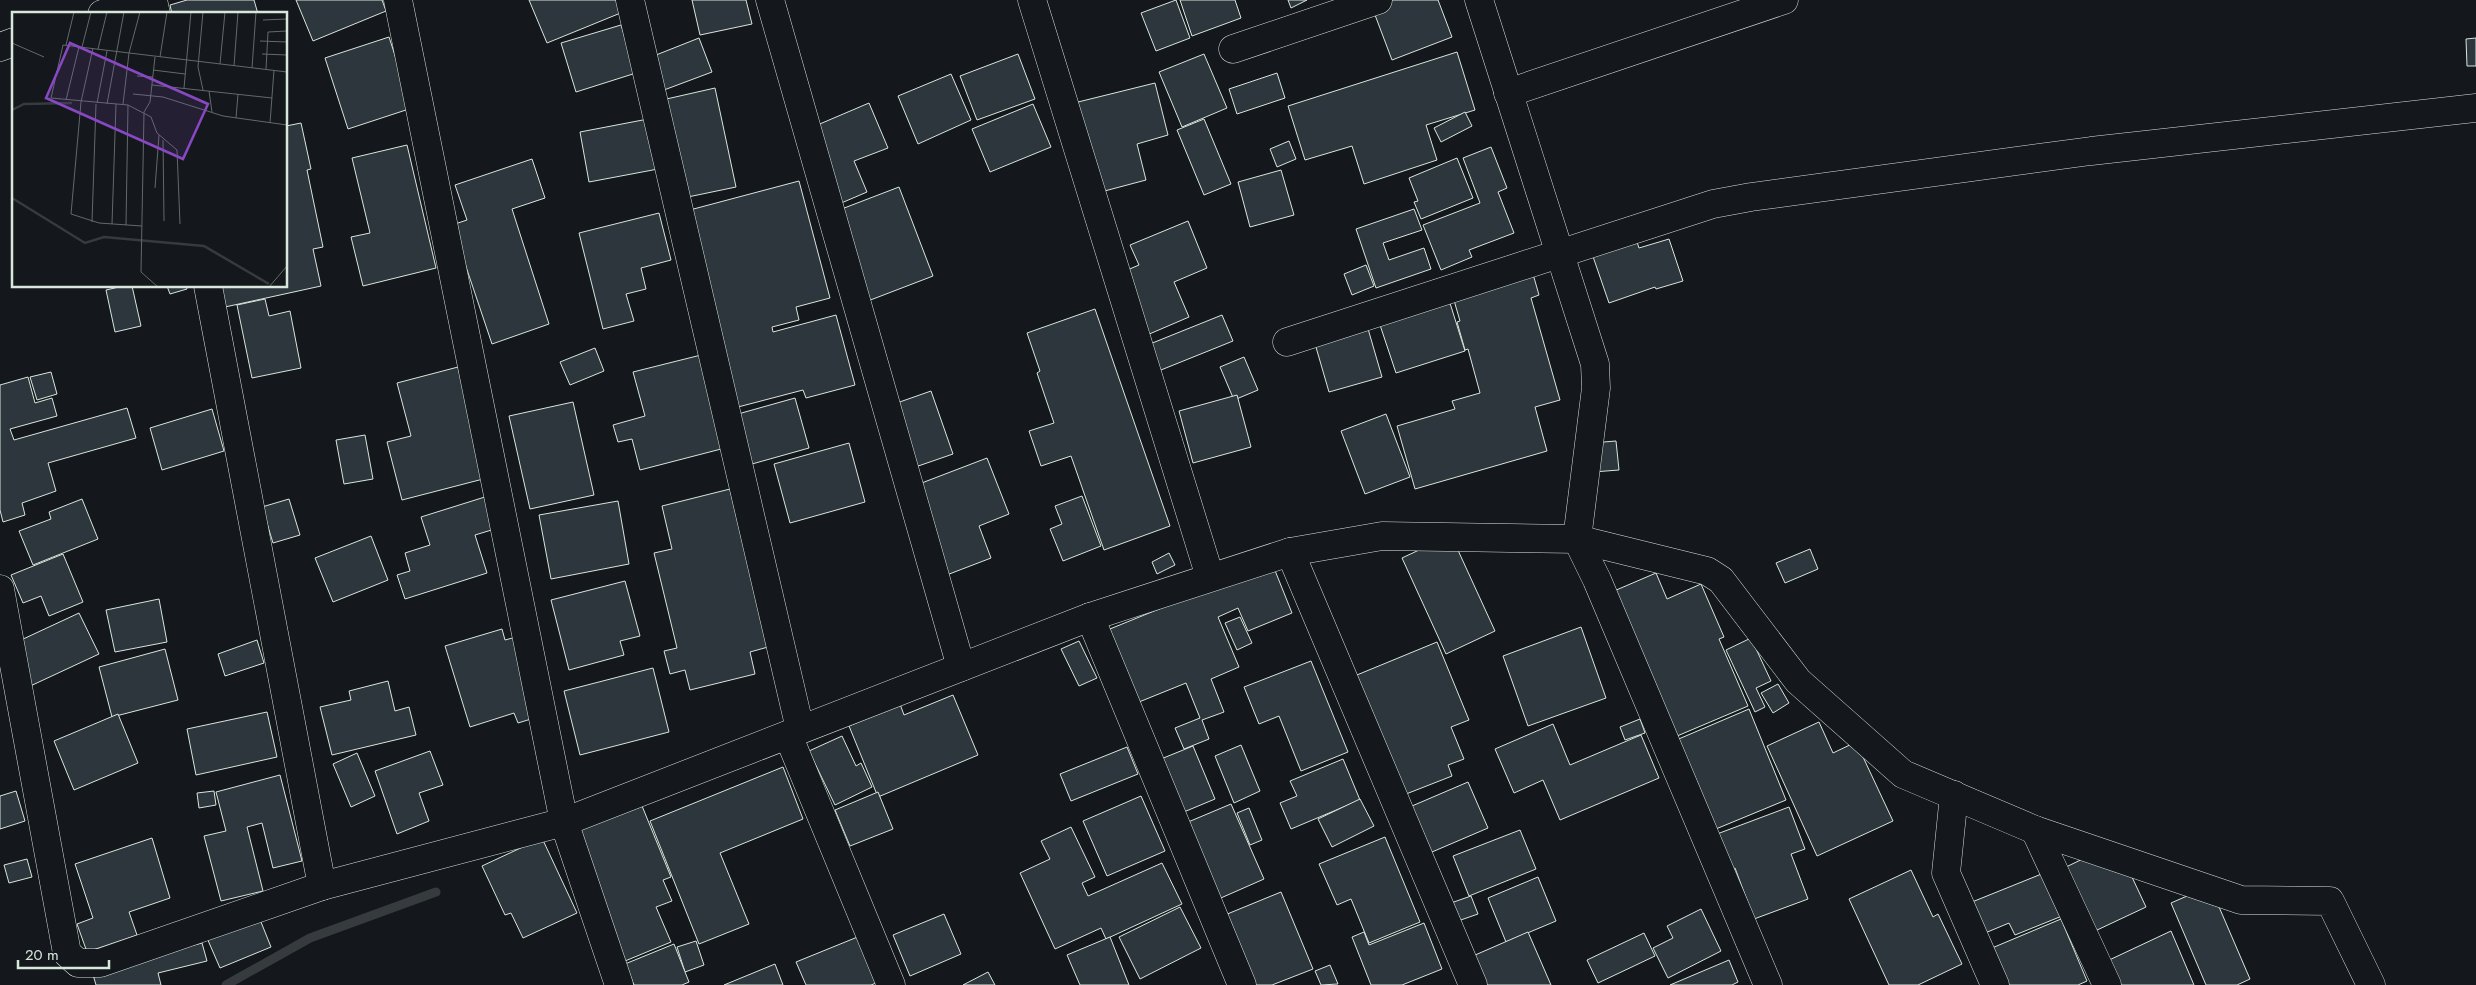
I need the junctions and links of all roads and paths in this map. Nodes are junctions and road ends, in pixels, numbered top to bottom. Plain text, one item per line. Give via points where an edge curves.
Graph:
1 (145, 0) edge
2 (398, 0) edge
3 (630, 0) edge
4 (770, 0) edge
5 (1032, 0) edge
6 (1378, 0) edge
7 (1479, 0) edge
8 (1784, 0) edge
9 (108, 12) edge
10 (12, 43) edge
11 (0, 47) edge
12 (1233, 49) dead end
13 (1508, 92) junction
14 (2476, 108) edge
15 (1560, 254) junction
16 (208, 288) edge
17 (1287, 342) dead end
18 (1577, 539) junction
19 (1290, 552) junction
20 (1210, 577) junction
21 (0, 589) edge
22 (1090, 617) junction
23 (961, 667) junction
24 (794, 732) junction
25 (1954, 795) junction
26 (564, 822) junction
27 (2035, 830) junction
28 (322, 886) junction
29 (619, 985) edge
30 (891, 985) edge
31 (1242, 985) edge
32 (1473, 985) edge
33 (1768, 985) edge
34 (1995, 985) edge
35 (2107, 985) edge
36 (2371, 985) edge

1 - 9 street
2 - 26 street
3 - 24 street
4 - 23 street
5 - 20 street
6 - 12 street
7 - 13 street
8 - 13 street
10 - 11 street
13 - 15 street
14 - 15 street via 2092,151 1752,197 1713,204
15 - 17 street
15 - 18 street via 1595,364 1596,388
16 - 28 street
18 - 19 street via 1382,536
18 - 25 street via 1707,571 1722,580 1798,681 1903,774
18 - 33 street
19 - 20 street
19 - 32 street
20 - 22 street
21 - 28 street via 67,953 78,963 100,963
22 - 23 street
22 - 31 street
23 - 24 street
24 - 26 street
24 - 30 street
25 - 27 street
25 - 34 street via 1946,873
26 - 28 street
26 - 29 street
27 - 35 street
27 - 36 street via 2241,900 2330,900

